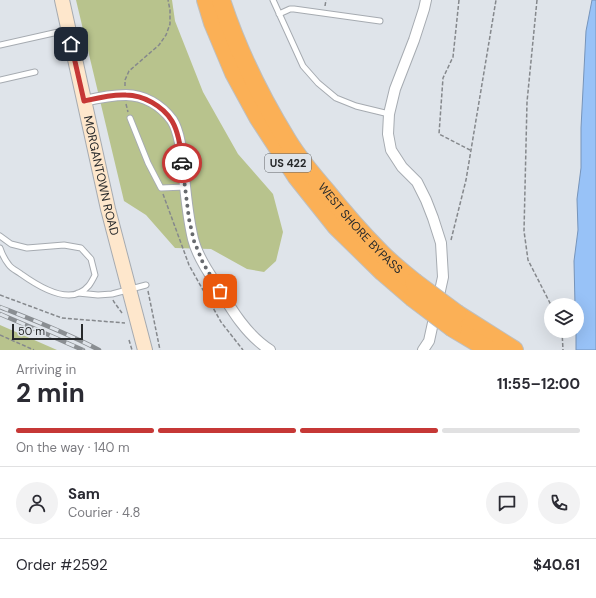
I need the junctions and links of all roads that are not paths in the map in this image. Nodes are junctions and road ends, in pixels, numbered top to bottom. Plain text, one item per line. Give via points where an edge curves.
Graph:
1 (62, 0) edge
2 (206, 0) edge
3 (221, 0) edge
4 (273, 0) edge
5 (426, 0) edge
6 (280, 14) junction
7 (380, 20) dead end
8 (68, 30) junction
9 (0, 45) edge
10 (35, 72) dead end
11 (0, 80) edge
12 (84, 101) junction
13 (389, 114) junction
14 (130, 118) road end
15 (185, 187) junction
16 (0, 236) edge
17 (0, 248) edge
18 (146, 285) road end
19 (129, 289) junction
20 (413, 290) junction
21 (78, 293) junction
22 (455, 321) junction
23 (145, 350) edge
24 (270, 350) edge
25 (423, 350) edge
26 (490, 350) edge
27 (514, 350) edge

1 - 8 main road, MORGANTOWN ROAD
2 - 20 highway, WEST SHORE BYPASS / US 422 via 234,72 258,117 297,176 336,226 383,272
3 - 20 highway, WEST SHORE BYPASS / US 422 via 241,53 287,141 352,223
4 - 6 lane
5 - 13 street via 395,89
6 - 7 lane via 294,9
6 - 13 lane via 303,66 318,83 336,98
8 - 9 lane
8 - 12 main road, MORGANTOWN ROAD
10 - 11 lane
12 - 15 street via 124,95 146,99 161,108 172,121 178,134
12 - 19 main road, MORGANTOWN ROAD
13 - 25 street via 388,134 391,150 402,167 417,182 441,243 443,277 429,341
14 - 15 lane via 161,188
15 - 24 street via 194,241 203,263 240,322
16 - 21 lane via 12,244 27,248 64,244 81,248 91,259 95,275 89,287
17 - 21 lane via 10,266 40,286 68,295
18 - 19 lane
19 - 21 lane via 112,294
19 - 23 main road, MORGANTOWN ROAD
20 - 22 highway, WEST SHORE BYPASS / US 422, bridge
22 - 26 highway, WEST SHORE BYPASS / US 422
22 - 27 highway, WEST SHORE BYPASS / US 422

